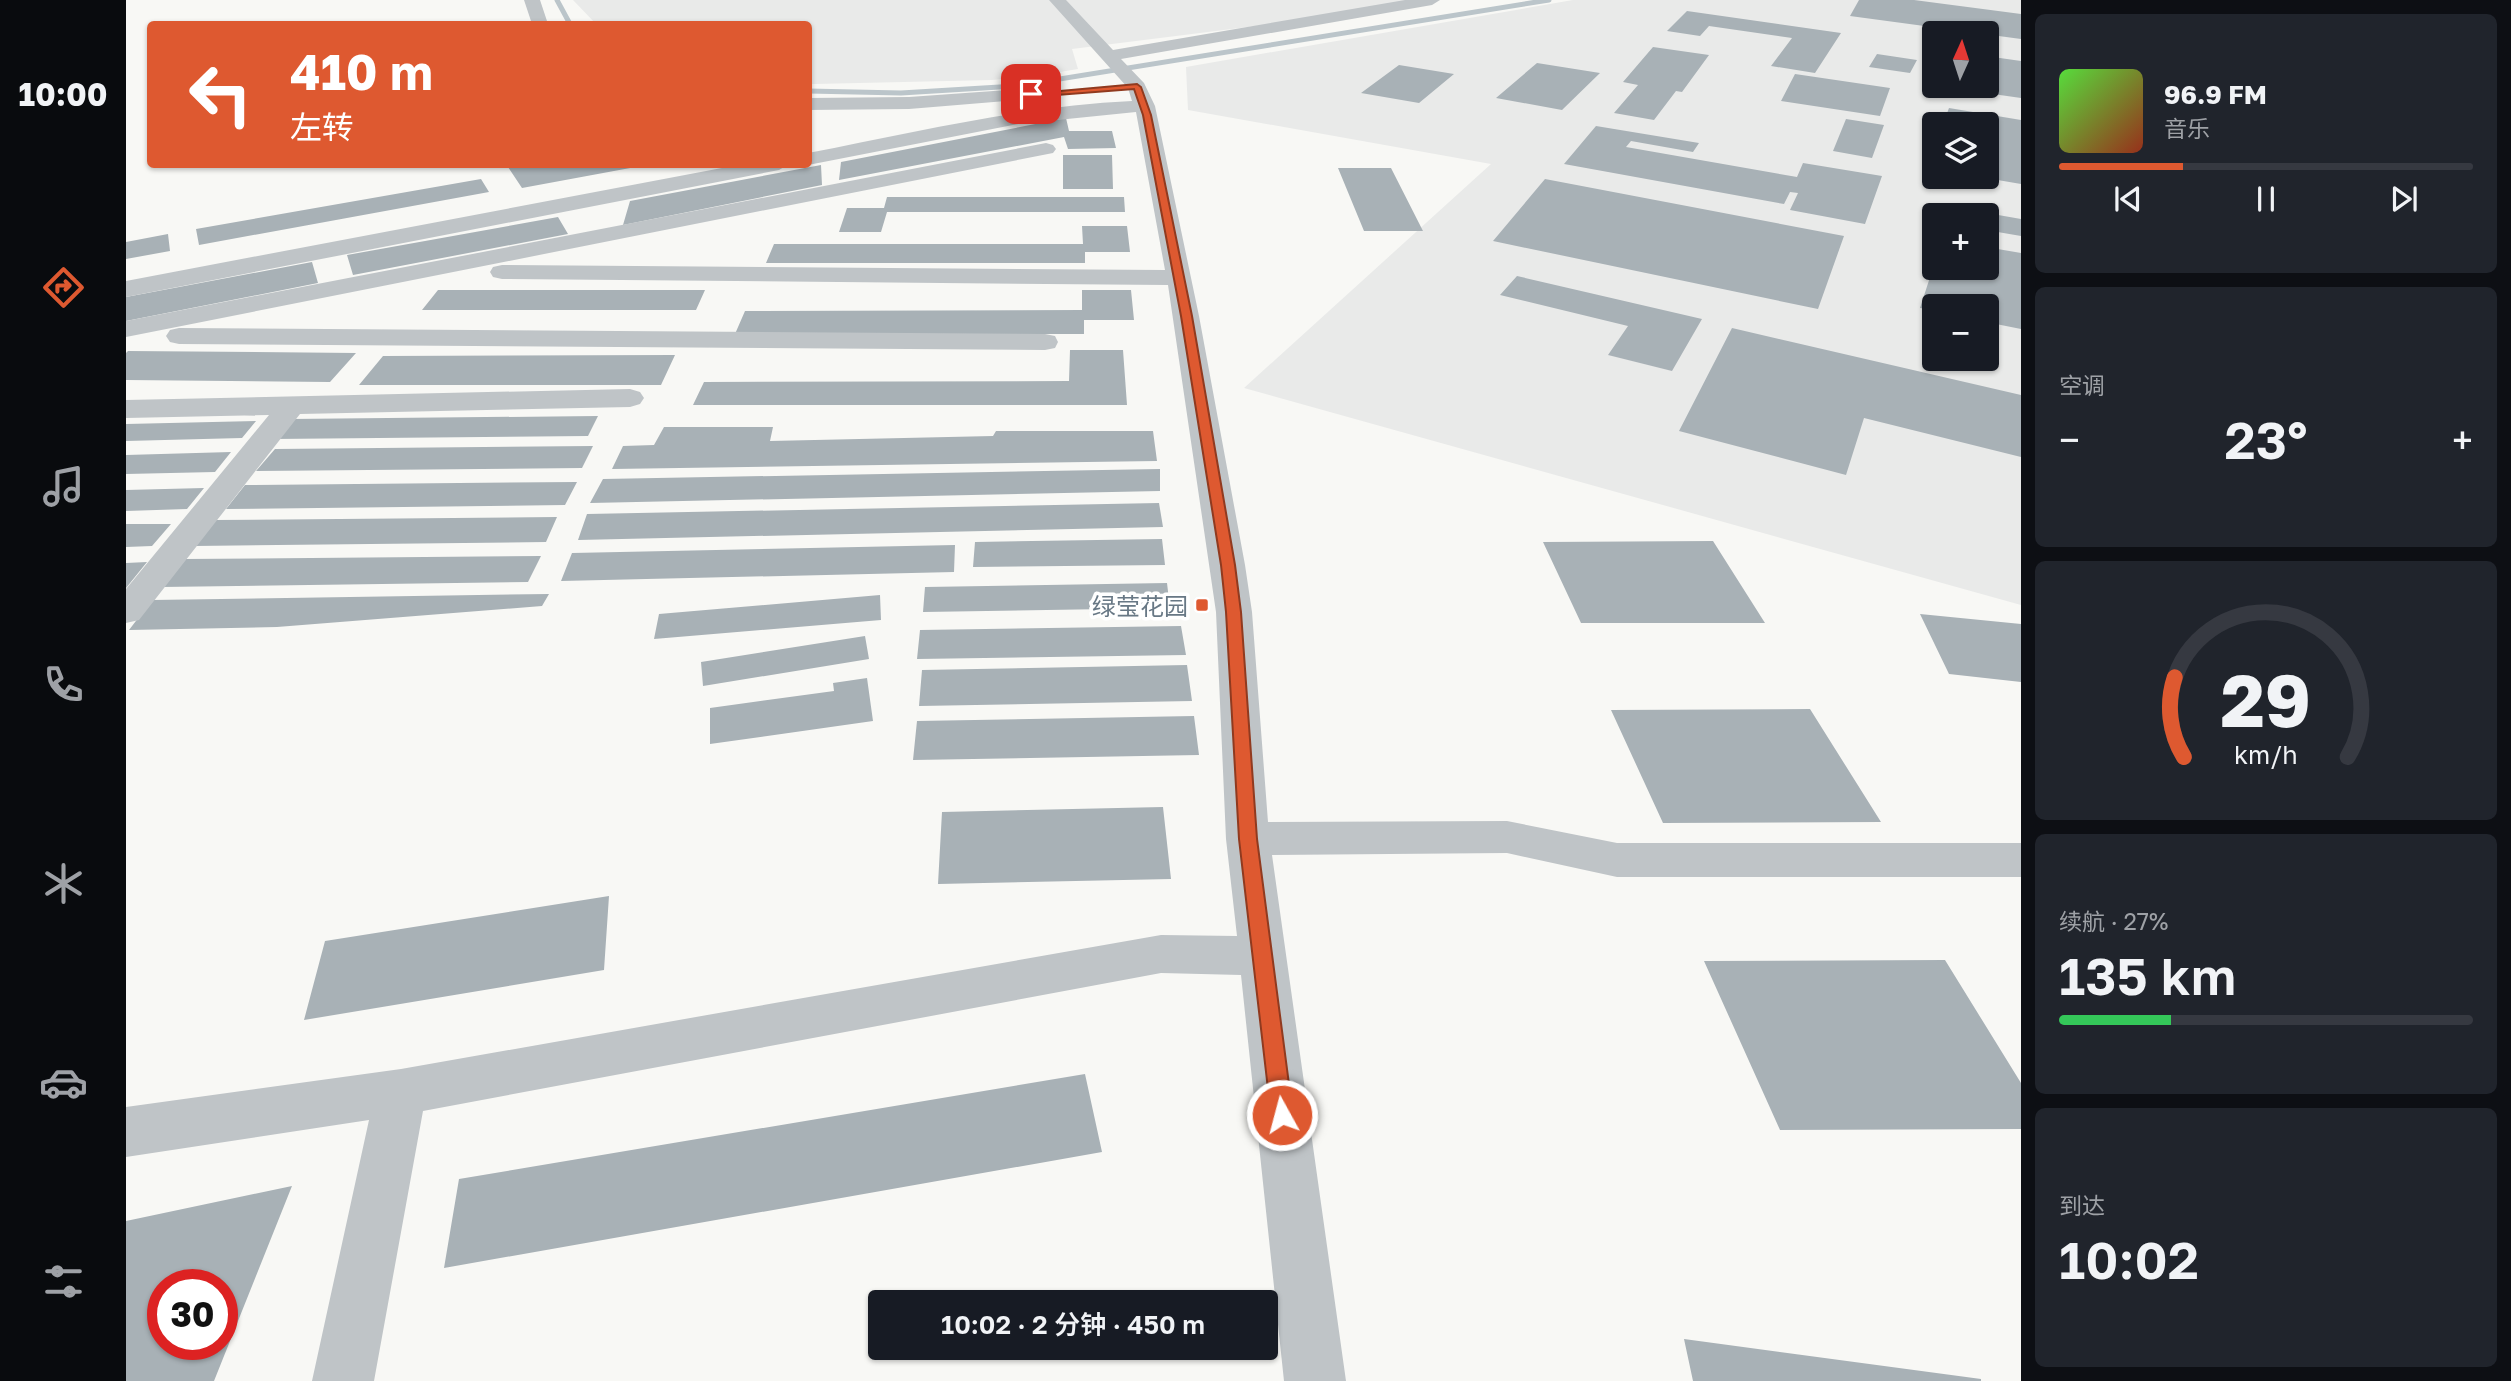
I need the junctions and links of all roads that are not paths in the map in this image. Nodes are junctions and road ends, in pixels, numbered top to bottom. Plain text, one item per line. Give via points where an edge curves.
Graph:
1 (532, 0) edge
2 (1057, 0) edge
3 (1432, 0) edge
4 (539, 21) edge
5 (1121, 79) junction
6 (1058, 93) dead end
7 (812, 104) edge
8 (1046, 149) dead end
9 (812, 158) edge
10 (758, 168) edge
11 (611, 196) junction
12 (593, 238) junction
13 (421, 272) junction
14 (1179, 278) junction
15 (126, 289) edge
16 (126, 329) edge
17 (126, 336) edge
18 (1045, 342) dead end
19 (630, 398) dead end
20 (291, 406) junction
21 (126, 409) edge
22 (126, 612) edge
23 (1248, 839) junction
24 (2021, 860) edge
25 (1262, 956) junction
26 (401, 1092) junction
27 (126, 1132) edge
28 (343, 1381) edge
29 (1315, 1381) edge

1 - 4 street
2 - 5 street
3 - 5 street
5 - 9 street via 1099,107
5 - 14 street
6 - 7 street
8 - 12 street
10 - 11 street
11 - 12 street
11 - 15 street
12 - 13 street
13 - 14 street
13 - 16 street
14 - 23 street via 1231,589
17 - 18 street
19 - 20 street
20 - 21 street
20 - 22 street
23 - 24 street via 1507,837 1617,860
23 - 25 street
25 - 26 street via 1161,954
25 - 29 street
26 - 27 street
26 - 28 street

